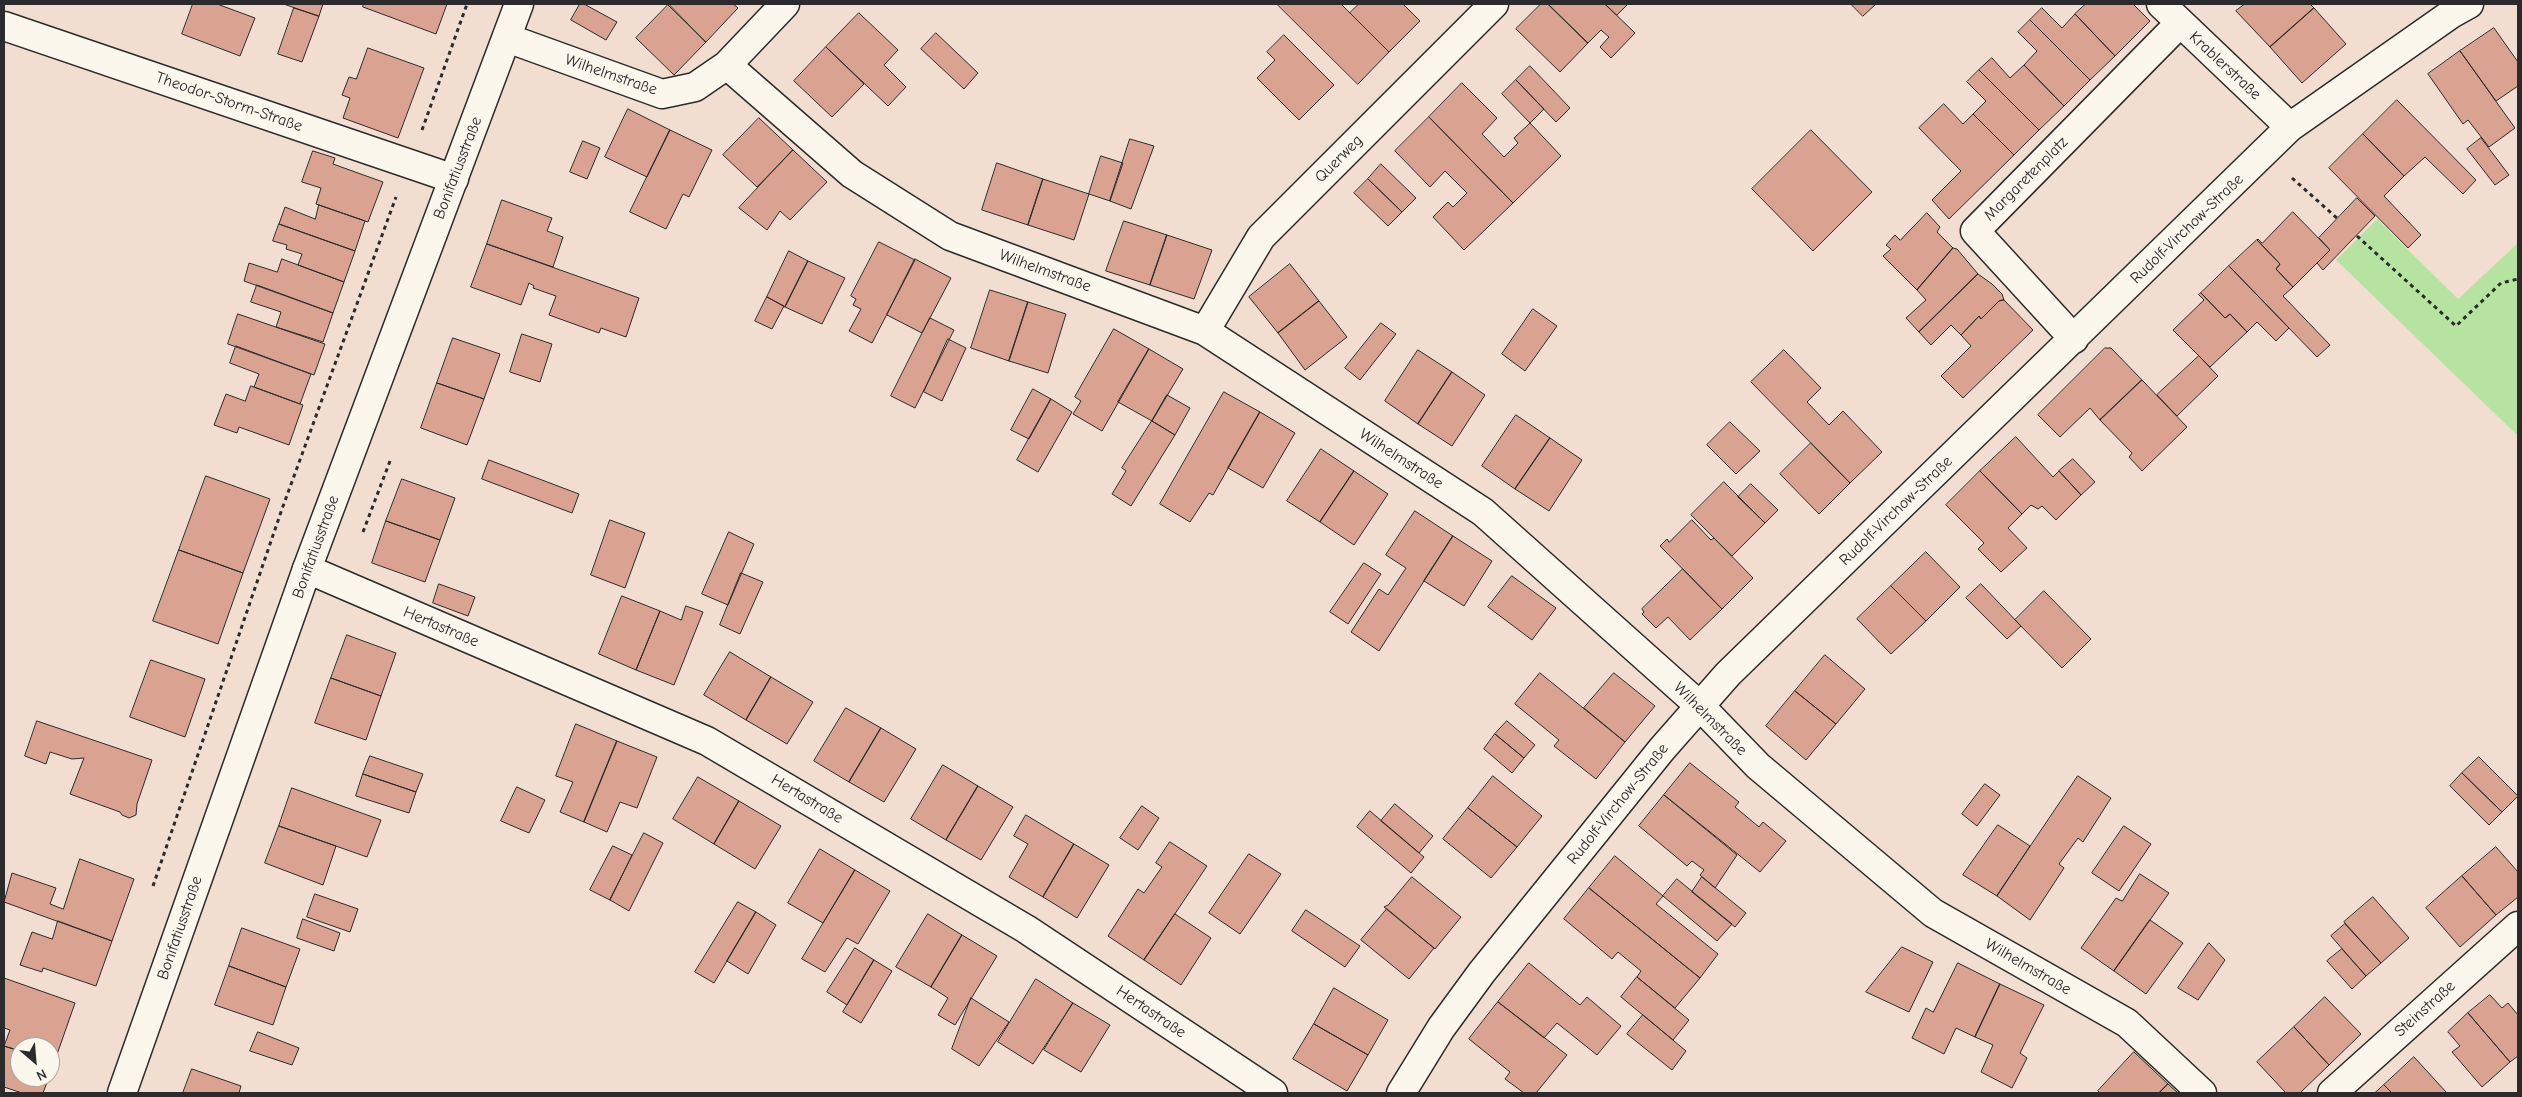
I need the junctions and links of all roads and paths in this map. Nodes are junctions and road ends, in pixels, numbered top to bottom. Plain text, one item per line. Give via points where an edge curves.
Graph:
1 (467, 4) edge
2 (519, 4) edge
3 (785, 4) edge
4 (1494, 4) edge
5 (2161, 4) edge
6 (2468, 4) edge
7 (2180, 23) junction
8 (4, 26) edge
9 (506, 38) junction
10 (727, 65) junction
11 (2290, 127) junction
12 (2264, 154) junction
13 (410, 164) junction
14 (454, 179) junction
15 (2338, 219) dead end
16 (2357, 236) dead end
17 (2518, 279) edge
18 (1205, 331) junction
19 (2074, 339) junction
20 (307, 569) junction
21 (1700, 706) junction
22 (153, 887) dead end
23 (2518, 926) edge
24 (122, 1093) edge
25 (1273, 1093) edge
26 (1401, 1093) edge
27 (2202, 1093) edge
28 (2332, 1093) edge

1 - 13 path
2 - 9 street, Bonifatiusstraße
3 - 10 street
4 - 18 street, Querweg via 1262,237
5 - 7 street, Krablerstraße
6 - 11 street, Rudolf-Virchow-Straße
7 - 11 street, Krablerstraße
7 - 19 street, Margaretenplatz via 1974,231
8 - 13 street, Theodor-Storm-Straße
9 - 10 street, Wilhelmstraße via 662,94 695,86
9 - 14 street, Bonifatiusstraße
10 - 18 street, Wilhelmstraße via 852,174 950,236
11 - 12 street, Rudolf-Virchow-Straße
12 - 15 path
12 - 19 street, Rudolf-Virchow-Straße
13 - 14 street, Theodor-Storm-Straße
13 - 22 path via 378,243 282,509
14 - 20 street, Bonifatiusstraße
16 - 17 path via 2456,326 2501,283
18 - 21 street, Wilhelmstraße via 1483,512
19 - 21 street, Rudolf-Virchow-Straße via 1728,674
20 - 24 street, Bonifatiusstraße
20 - 25 street, Hertastraße via 707,741 1026,929
21 - 26 street, Rudolf-Virchow-Straße via 1482,972 1441,1028
21 - 27 street, Wilhelmstraße via 1758,766 1933,913 2127,1023
23 - 28 street, Steinstraße

